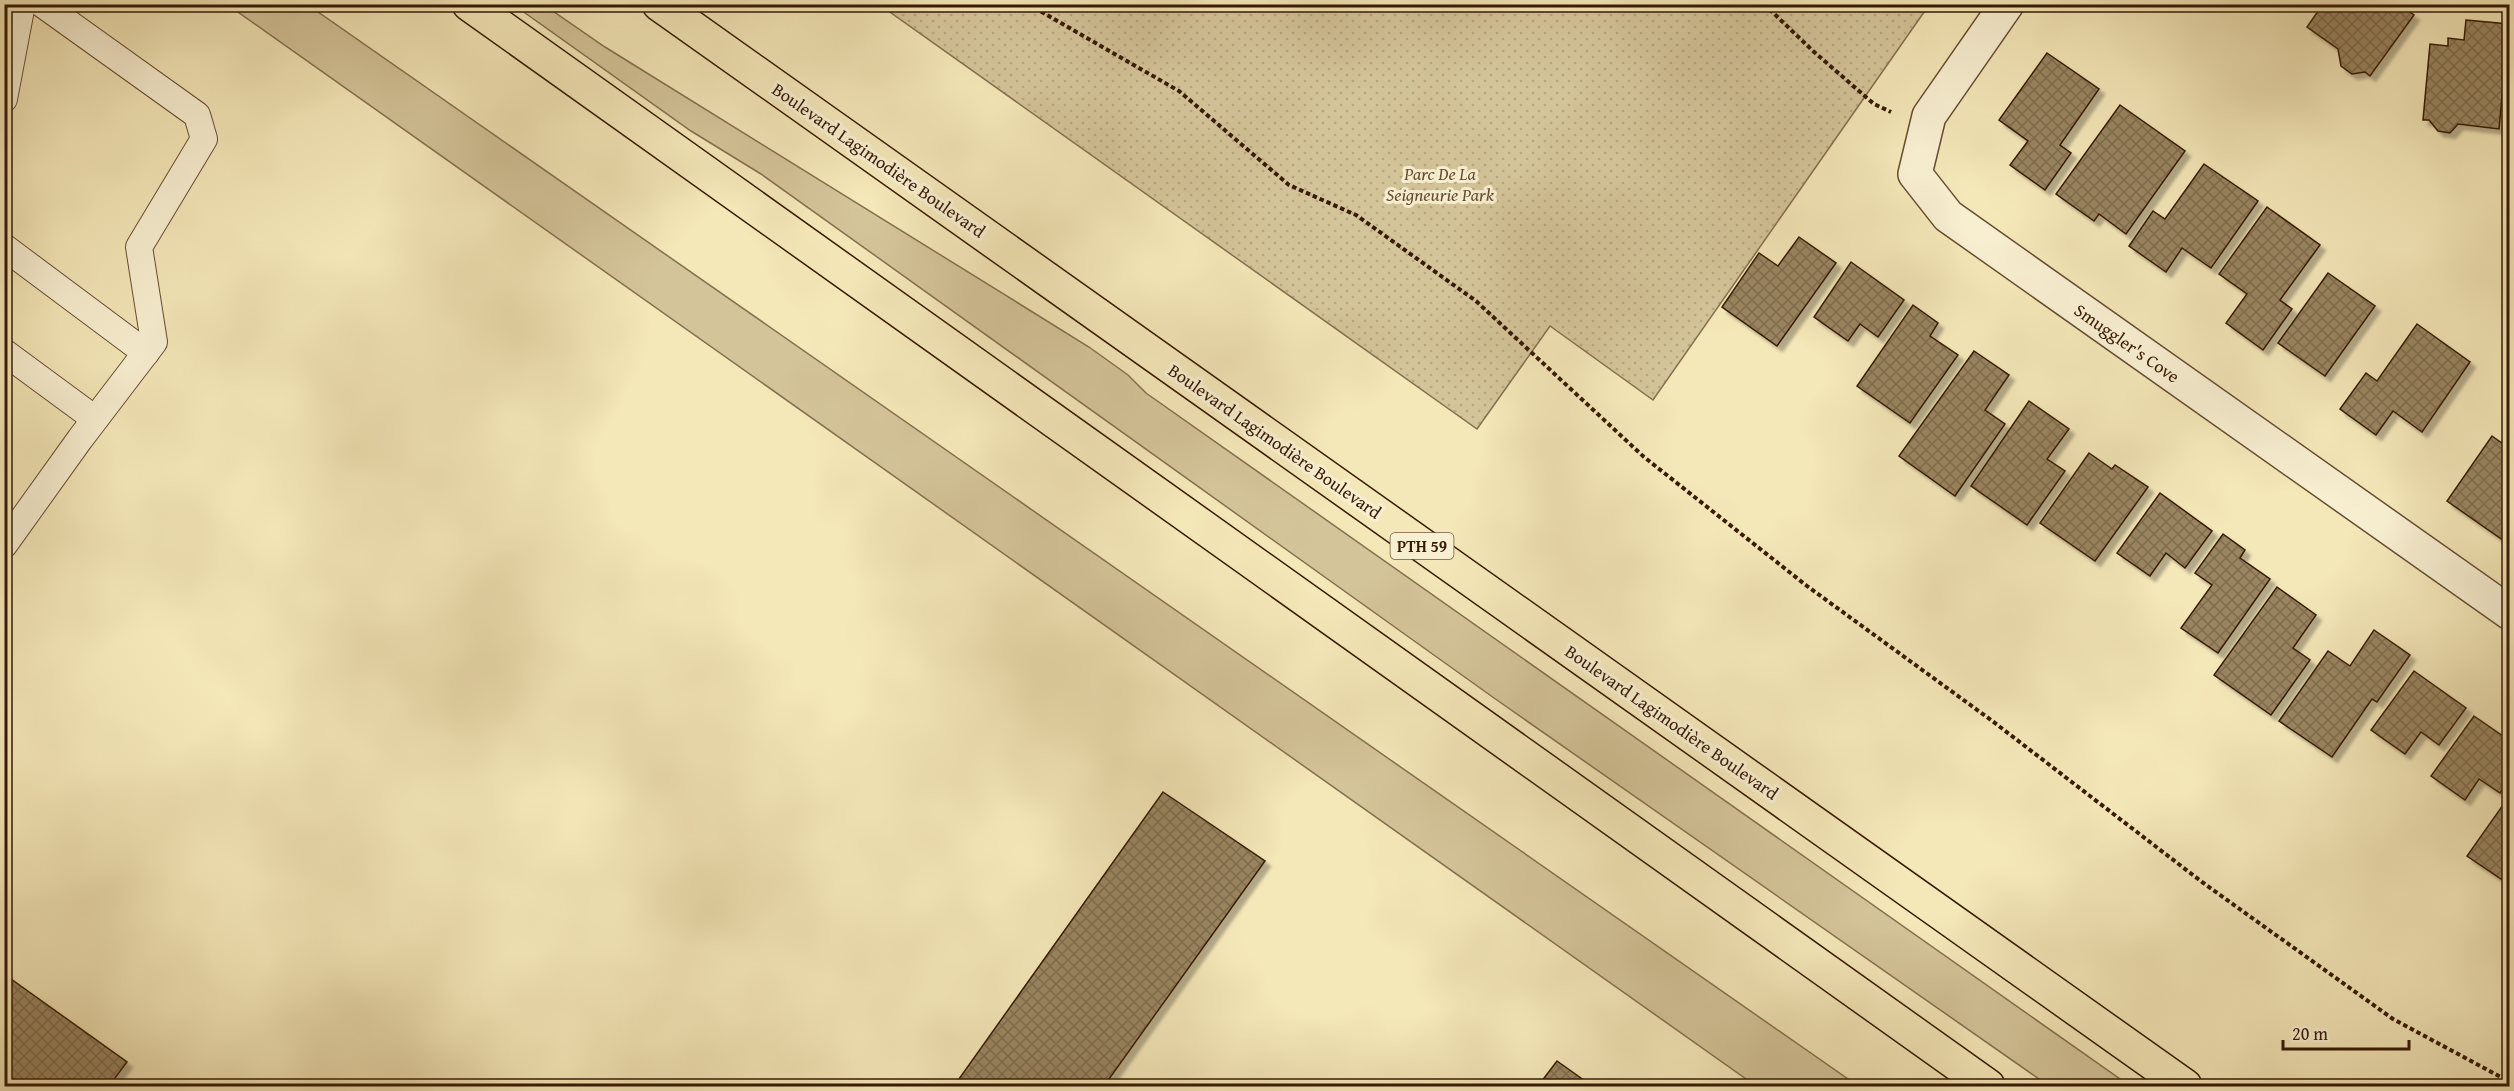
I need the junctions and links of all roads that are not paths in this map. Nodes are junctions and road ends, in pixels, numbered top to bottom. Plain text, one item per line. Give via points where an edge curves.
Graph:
1 (22, 4) edge
2 (42, 4) edge
3 (469, 4) edge
4 (659, 4) edge
5 (2007, 4) edge
6 (4, 99) edge
7 (4, 247) edge
8 (4, 352) edge
9 (146, 353) junction
10 (95, 418) junction
11 (4, 545) edge
12 (2510, 613) edge
13 (1988, 1086) edge
14 (2185, 1086) edge

1 - 6 lane
2 - 9 lane via 197,115 204,139 139,247 154,342
3 - 13 main road
4 - 14 main road, Boulevard Lagimodière Boulevard / PTH 59
5 - 12 street, Smuggler's Cove via 1929,116 1915,174 1948,216
7 - 9 lane
8 - 10 lane
9 - 10 lane
10 - 11 lane

